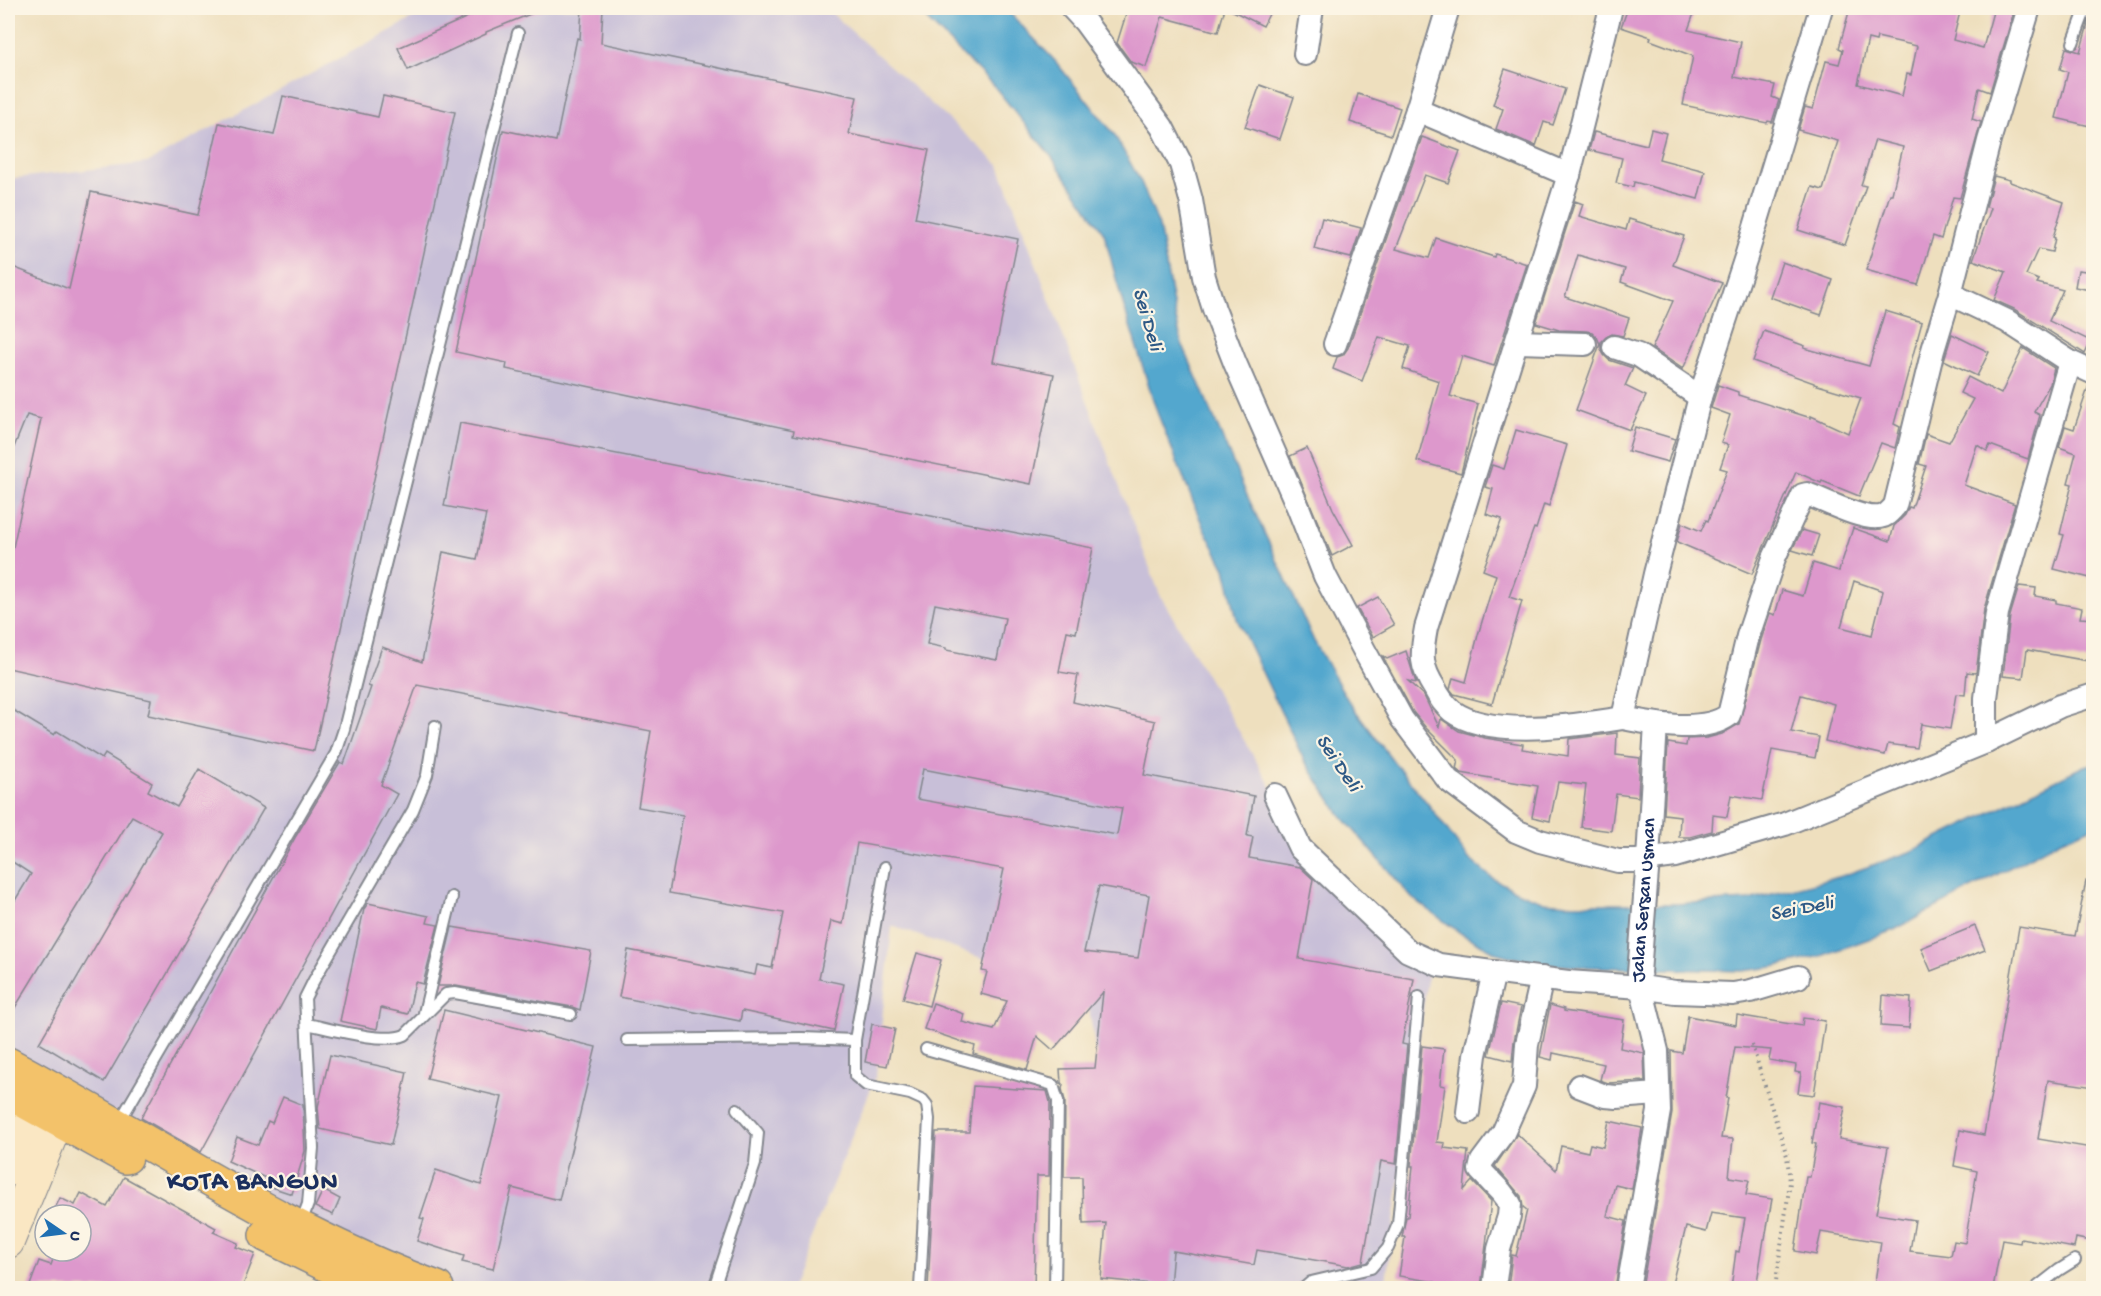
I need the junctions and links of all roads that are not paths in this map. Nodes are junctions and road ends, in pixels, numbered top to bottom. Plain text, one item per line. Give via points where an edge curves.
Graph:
1 (1072, 8) edge
2 (1312, 8) edge
3 (1448, 8) edge
4 (1611, 8) edge
5 (1821, 8) edge
6 (2029, 8) edge
7 (2086, 8) edge
8 (518, 33) dead end
9 (2073, 43) dead end
10 (1305, 54) dead end
11 (1417, 110) junction
12 (1569, 175) junction
13 (1950, 294) junction
14 (1518, 342) junction
15 (1335, 344) dead end
16 (1585, 344) dead end
17 (1614, 347) dead end
18 (2070, 362) junction
19 (2094, 373) edge
20 (1700, 397) junction
21 (2094, 695) edge
22 (1623, 718) junction
23 (1656, 724) junction
24 (435, 726) dead end
25 (1986, 742) junction
26 (1275, 795) dead end
27 (1648, 859) junction
28 (885, 867) dead end
29 (452, 897) dead end
30 (1494, 972) junction
31 (1798, 977) dead end
32 (1542, 978) junction
33 (1640, 980) junction
34 (1419, 997) dead end
35 (424, 1014) junction
36 (571, 1014) dead end
37 (307, 1024) junction
38 (627, 1040) dead end
39 (855, 1040) junction
40 (926, 1049) dead end
41 (8, 1064) edge
42 (1579, 1086) dead end
43 (1658, 1094) junction
44 (41, 1099) edge
45 (737, 1109) dead end
46 (1468, 1112) dead end
47 (112, 1136) junction
48 (8, 1170) edge
49 (299, 1227) junction
50 (8, 1242) edge
51 (2075, 1260) dead end
52 (374, 1288) edge
53 (437, 1288) edge
54 (714, 1288) edge
55 (920, 1288) edge
56 (1055, 1288) edge
57 (1304, 1288) edge
58 (1494, 1288) edge
59 (1628, 1288) edge
60 (2036, 1288) edge

1 - 27 street via 1162,127 1181,164 1204,277 1235,363 1325,576 1402,719 1448,780 1516,831 1599,857 1618,861
2 - 10 street
3 - 11 street
4 - 12 street
5 - 20 street
6 - 13 street via 1989,141
7 - 9 lane
8 - 47 lane via 336,753
11 - 12 street
11 - 15 street
12 - 14 street
13 - 18 street via 2007,321
13 - 23 street via 1895,506 1888,514 1872,517 1803,495 1774,558 1748,636 1729,715 1705,724
14 - 16 street
14 - 22 street via 1426,628 1422,651 1426,676 1452,711 1471,721 1532,729
17 - 20 street via 1638,355
18 - 19 street
18 - 25 street via 1997,613 1986,698
20 - 22 street
21 - 25 street via 2060,706
22 - 23 street
23 - 27 street, Jalan Sersan Usman
24 - 37 lane via 427,775 413,810 305,998
25 - 27 street via 1785,824 1675,856
26 - 30 street via 1300,848 1407,951 1439,965
27 - 33 street, Jalan Sersan Usman
28 - 39 lane
29 - 35 lane
30 - 32 street
30 - 46 street via 1475,1055
31 - 33 street via 1733,994 1675,992
32 - 33 street via 1607,986
32 - 58 street via 1527,1044 1524,1086 1503,1133 1482,1161 1480,1170 1510,1204 1498,1249
33 - 43 street, Jalan Sersan Usman via 1658,1051
34 - 57 lane via 1398,1224 1388,1248 1371,1268 1311,1282
35 - 36 lane via 446,994 455,993
35 - 37 lane via 400,1037
37 - 49 lane via 313,1148 308,1204
38 - 39 lane
39 - 55 lane via 855,1076 866,1085 910,1094 927,1105
40 - 56 lane via 1053,1085 1058,1101
41 - 44 highway
42 - 43 street via 1605,1096
43 - 59 street, Jalan Sersan Usman via 1659,1111
44 - 47 highway
44 - 48 street
44 - 50 street
45 - 54 lane via 758,1133 755,1164
47 - 49 highway
47 - 52 highway via 288,1247
49 - 53 highway
51 - 60 lane

